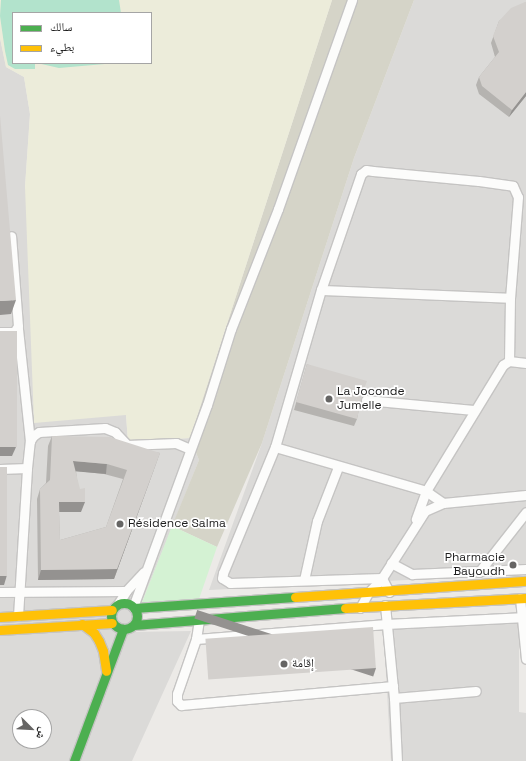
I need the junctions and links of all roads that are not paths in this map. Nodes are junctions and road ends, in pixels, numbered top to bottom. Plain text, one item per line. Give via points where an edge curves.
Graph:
1 (352, 0) edge
2 (10, 223) edge
3 (321, 290) junction
4 (510, 298) junction
5 (18, 329) junction
6 (0, 332) edge
7 (509, 361) junction
8 (526, 363) edge
9 (366, 400) dead end
10 (474, 410) junction
11 (30, 442) junction
12 (275, 447) junction
13 (190, 449) junction
14 (338, 467) junction
15 (27, 468) junction
16 (0, 469) edge
17 (426, 491) junction
18 (526, 495) edge
19 (442, 503) junction
20 (526, 512) edge
21 (412, 529) junction
22 (390, 563) junction
23 (526, 569) edge
24 (145, 571) junction
25 (479, 572) junction
26 (382, 578) junction
27 (304, 580) junction
28 (526, 581) edge
29 (19, 590) junction
30 (126, 591) junction
31 (0, 592) edge
32 (389, 592) junction
33 (368, 593) junction
34 (523, 598) edge
35 (385, 605) junction
36 (115, 607) junction
37 (134, 607) junction
38 (360, 608) junction
39 (18, 616) junction
40 (0, 617) edge
41 (524, 617) edge
42 (199, 620) junction
43 (112, 623) junction
44 (82, 624) junction
45 (134, 624) junction
46 (386, 624) junction
47 (0, 630) edge
48 (123, 630) junction
49 (196, 639) junction
50 (526, 659) edge
51 (106, 671) junction
52 (393, 686) junction
53 (476, 691) dead end
54 (394, 698) junction
55 (74, 761) edge
56 (397, 761) edge

1 - 13 street via 278,209 231,329
2 - 5 street
3 - 4 street
3 - 4 street via 358,178 366,170 479,180 513,186 518,197
3 - 12 street
4 - 7 street
5 - 6 street via 14,332
5 - 11 street
7 - 8 street
7 - 10 street via 503,365
9 - 10 street
10 - 17 street
11 - 13 street via 39,432 106,428 127,445 176,443
11 - 15 street
12 - 14 street
12 - 27 street via 222,578 230,583
13 - 24 street
14 - 17 street
14 - 27 street via 317,521
15 - 16 street
15 - 29 street
17 - 19 street
17 - 21 street
18 - 19 street
19 - 21 street via 425,511
20 - 25 street
21 - 22 street
22 - 25 street via 412,574
22 - 26 street
23 - 25 street
24 - 30 street
24 - 37 street
26 - 27 street
26 - 32 street
26 - 33 street
28 - 32 main road
29 - 30 street
29 - 31 street
29 - 39 street
30 - 36 street
32 - 33 main road
33 - 37 main road
33 - 38 street
34 - 35 main road
34 - 41 street
35 - 38 main road
35 - 46 street
36 - 37 main road via 129,604
36 - 39 main road
36 - 43 main road via 110,619
37 - 45 main road via 137,616
38 - 42 main road
39 - 40 main road
41 - 46 street
41 - 50 street
42 - 45 main road
42 - 49 street
43 - 44 main road
43 - 48 main road
44 - 47 main road
44 - 51 main road via 94,633 99,641
45 - 48 main road
46 - 49 street
46 - 52 street
48 - 51 main road
49 - 52 street via 177,694 177,701 181,705
51 - 55 main road
52 - 54 street
53 - 54 street
54 - 56 street

